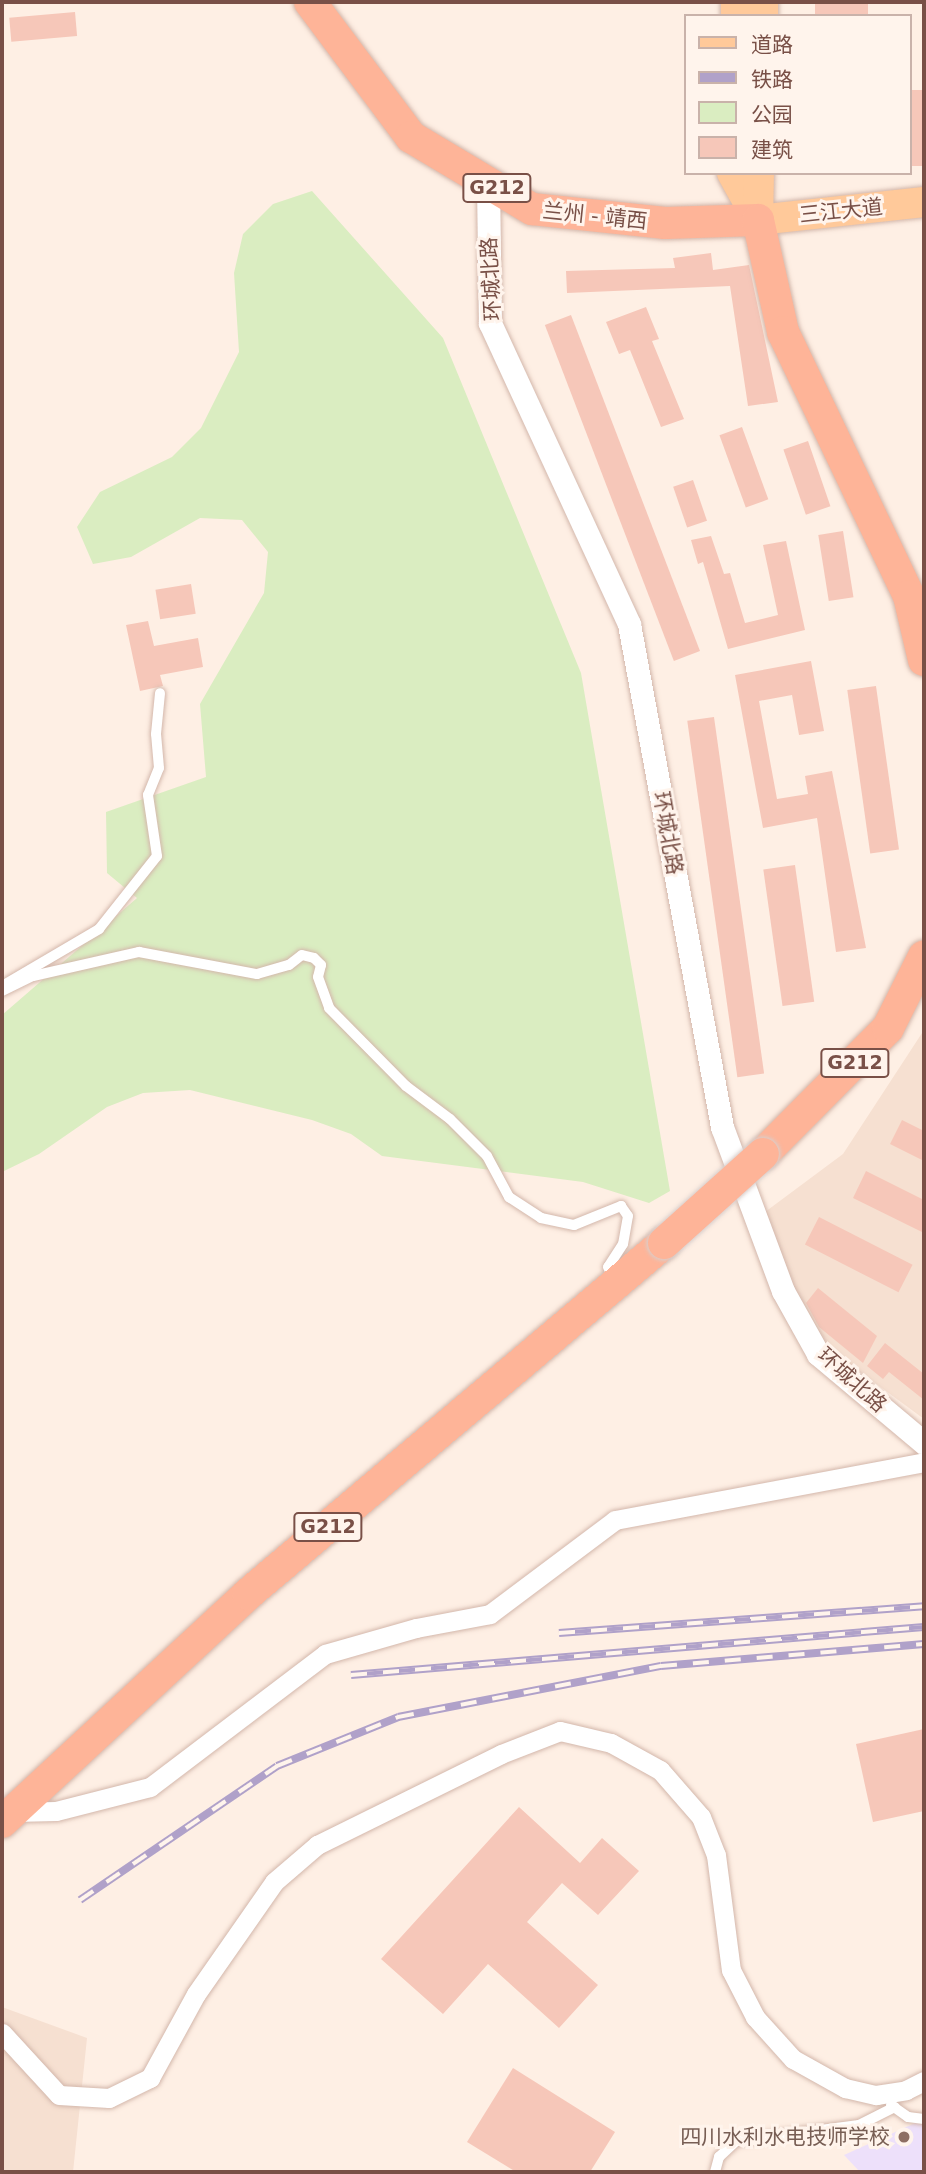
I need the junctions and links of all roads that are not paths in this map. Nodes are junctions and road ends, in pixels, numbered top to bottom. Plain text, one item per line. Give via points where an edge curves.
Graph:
1 (310, 2) edge
2 (733, 175) edge
3 (760, 175) edge
4 (488, 183) junction
5 (924, 202) edge
6 (758, 220) junction
7 (924, 660) edge
8 (160, 693) dead end
9 (924, 956) edge
10 (2, 989) edge
11 (616, 1283) junction
12 (924, 1443) edge
13 (924, 1462) edge
14 (7, 1817) edge
15 (2, 2033) edge
16 (924, 2081) edge
17 (876, 2095) junction
18 (895, 2108) junction
19 (924, 2119) edge
20 (715, 2172) edge

1 - 4 highway, 兰州 - 靖西 / G212 via 411,137
2 - 6 main road
3 - 6 main road
4 - 6 highway, 兰州 - 靖西 / G212 via 532,209 666,223
4 - 12 street, 环城北路 via 490,323 629,624 722,1127 783,1291 818,1354
5 - 6 main road, 三江大道
6 - 7 highway via 783,332 909,596
8 - 10 lane via 159,768 148,795 157,856 99,929
9 - 11 highway, G212, bridge via 888,1028 763,1154
10 - 11 lane via 33,976 139,952 257,974 289,965 303,954 314,958 321,965 318,977 329,1008 405,1086 450,1119 486,1156 509,1197 541,1219 574,1224 621,1206 628,1216 623,1244 608,1267
11 - 14 highway, G212 via 248,1594
13 - 14 street via 614,1520 490,1614 416,1628 325,1654 150,1787 56,1811
15 - 17 street via 59,2095 109,2098 150,2078 196,1994 258,1904 274,1882 317,1845 501,1754 560,1731 611,1743 660,1770 701,1817 716,1855 731,1970 755,2017 793,2059 845,2088
16 - 17 street via 906,2090
17 - 18 lane
18 - 19 lane via 908,2117
18 - 20 lane via 859,2124 736,2141 719,2157

